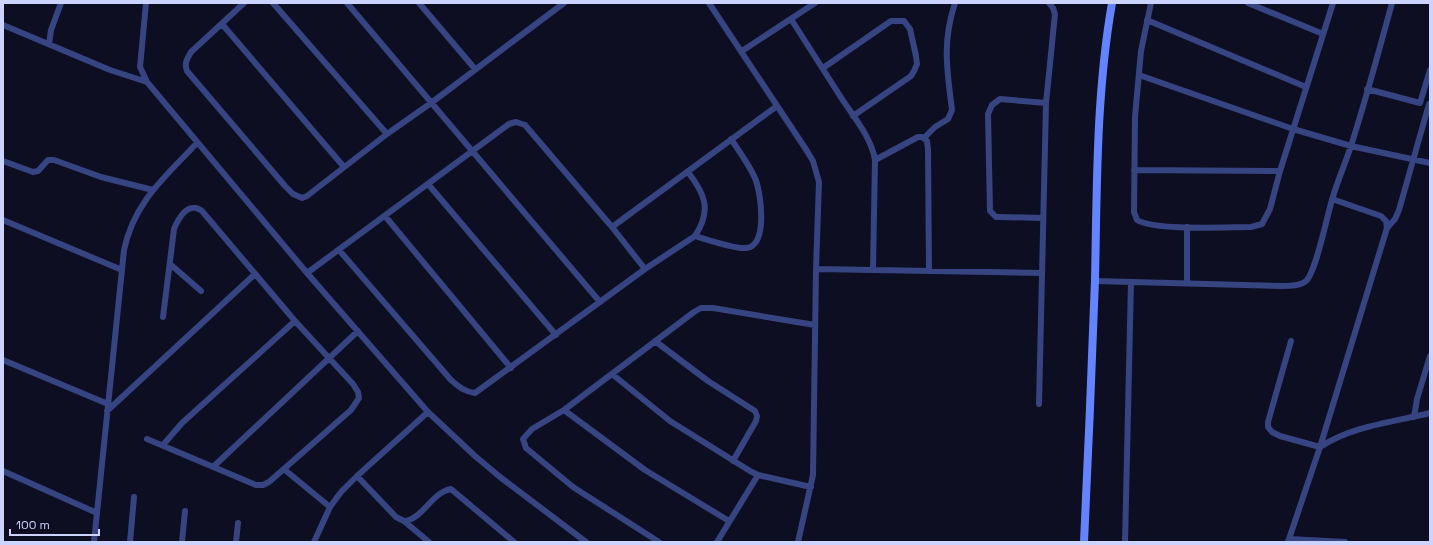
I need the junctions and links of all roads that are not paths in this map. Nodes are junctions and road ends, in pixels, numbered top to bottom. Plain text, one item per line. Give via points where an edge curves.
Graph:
1 (61, 3) edge
2 (146, 3) edge
3 (244, 3) edge
4 (273, 3) edge
5 (347, 3) edge
6 (419, 3) edge
7 (564, 3) edge
8 (709, 3) edge
9 (815, 3) edge
10 (955, 3) edge
11 (1049, 3) edge
12 (1112, 3) edge
13 (1151, 3) edge
14 (1248, 3) edge
15 (1333, 3) edge
16 (1392, 3) edge
17 (791, 19) junction
18 (1148, 20) junction
19 (222, 24) junction
20 (3, 25) edge
21 (1323, 34) junction
22 (49, 44) junction
23 (742, 51) junction
24 (823, 68) junction
25 (475, 69) junction
26 (1430, 70) edge
27 (1138, 75) junction
28 (147, 82) junction
29 (1306, 87) junction
30 (1368, 89) junction
31 (431, 103) junction
32 (1046, 103) junction
33 (1420, 103) junction
34 (1429, 104) edge
35 (778, 106) junction
36 (853, 116) junction
37 (1293, 129) junction
38 (387, 134) junction
39 (924, 138) junction
40 (731, 139) junction
41 (197, 143) junction
42 (1351, 146) junction
43 (473, 152) junction
44 (1414, 159) junction
45 (876, 160) junction
46 (3, 161) edge
47 (1430, 163) edge
48 (344, 167) junction
49 (1134, 170) junction
50 (1280, 171) junction
51 (688, 172) junction
52 (428, 184) junction
53 (153, 190) junction
54 (1332, 199) junction
55 (385, 216) junction
56 (1042, 218) junction
57 (3, 220) edge
58 (612, 227) junction
59 (1187, 227) junction
60 (1387, 228) junction
61 (695, 236) junction
62 (339, 250) junction
63 (170, 264) junction
64 (645, 269) junction
65 (816, 269) junction
66 (873, 269) junction
67 (122, 270) junction
68 (929, 271) junction
69 (307, 273) junction
70 (255, 274) junction
71 (1041, 274) junction
72 (1095, 281) junction
73 (1131, 282) junction
74 (1187, 283) junction
75 (201, 291) dead end
76 (600, 302) junction
77 (163, 317) dead end
78 (295, 321) junction
79 (815, 325) junction
80 (358, 331) junction
81 (556, 334) junction
82 (655, 341) junction
83 (1291, 341) dead end
84 (1430, 356) edge
85 (329, 359) junction
86 (3, 360) edge
87 (511, 368) junction
88 (612, 374) junction
89 (1039, 404) dead end
90 (108, 408) junction
91 (564, 410) junction
92 (428, 412) junction
93 (1430, 413) edge
94 (1414, 417) junction
95 (147, 439) dead end
96 (163, 445) junction
97 (1320, 447) junction
98 (733, 461) junction
99 (213, 467) junction
100 (285, 470) junction
101 (3, 471) edge
102 (758, 475) junction
103 (357, 476) junction
104 (811, 487) junction
105 (134, 497) dead end
106 (330, 507) junction
107 (185, 511) dead end
108 (97, 513) junction
109 (404, 521) junction
110 (729, 521) junction
111 (238, 523) dead end
112 (1288, 540) edge
113 (94, 542) edge
114 (130, 542) edge
115 (182, 542) edge
116 (236, 542) edge
117 (314, 542) edge
118 (429, 542) edge
119 (514, 542) edge
120 (586, 542) edge
121 (660, 542) edge
122 (717, 542) edge
123 (798, 542) edge
124 (1084, 542) edge
125 (1125, 542) edge
126 (1345, 542) edge

1 - 22 street
2 - 28 street via 140,67
3 - 19 street
4 - 38 street
5 - 31 street
6 - 25 street
7 - 25 street
8 - 23 street
9 - 17 street
10 - 39 street via 946,42 952,110 948,120 935,127
11 - 32 street via 1055,14
12 - 72 street via 1100,102
13 - 18 street
14 - 21 street
15 - 21 street
16 - 30 street
17 - 23 street
17 - 24 street
18 - 27 street
18 - 29 street
19 - 48 street
19 - 48 street via 191,52 185,65 285,186 302,198
20 - 22 street
21 - 29 street
22 - 28 street via 110,70
23 - 35 street
24 - 36 street
24 - 36 street via 891,21 904,21 910,29 917,64 911,76
25 - 31 street
26 - 33 street
27 - 37 street
27 - 49 street
28 - 41 street
29 - 37 street
30 - 33 street
30 - 42 street
31 - 38 street
31 - 43 street
32 - 56 street
32 - 56 street via 1000,99 992,104 988,114 990,211 1000,218
33 - 34 street
34 - 44 street
35 - 40 street
35 - 65 street via 813,161 819,182
36 - 45 street via 871,144
37 - 42 street
37 - 50 street
38 - 48 street
39 - 45 street via 918,137
39 - 68 street via 928,149
40 - 51 street
40 - 61 street via 757,182 760,197 760,234 748,248
41 - 53 street
41 - 69 street
42 - 44 street
42 - 54 street
43 - 52 street
43 - 58 street via 509,124 522,123
43 - 76 street
44 - 47 street
44 - 60 street via 1395,219
45 - 66 street
46 - 53 street via 34,172 48,160 54,160 101,177
49 - 50 street
49 - 59 street via 1134,205 1137,220 1150,225
50 - 59 street via 1270,209 1260,225
51 - 58 street
51 - 61 street via 703,194 705,208 704,218
52 - 55 street
52 - 81 street
53 - 67 street via 132,221 125,245
54 - 60 street via 1381,216 1386,221
54 - 74 street via 1310,275 1302,284 1283,286
55 - 62 street
55 - 87 street
56 - 71 street
57 - 67 street
58 - 64 street
59 - 74 street
60 - 97 street
61 - 64 street
62 - 69 street
62 - 87 street via 451,380 468,393 475,393
63 - 70 street via 177,221 194,207 202,211
63 - 75 street
63 - 77 street
64 - 76 street
65 - 66 street
65 - 79 street
66 - 68 street
67 - 90 street
68 - 71 street
69 - 80 street
70 - 78 street
70 - 90 street
71 - 89 street
72 - 73 street
72 - 124 street
73 - 74 street
73 - 125 street
76 - 81 street
78 - 85 street
78 - 96 street via 182,423
79 - 82 street via 706,308 694,312
79 - 104 street
80 - 85 street
80 - 92 street
81 - 87 street
82 - 88 street
82 - 98 street via 708,381 755,411 756,421
83 - 97 street via 1268,427 1280,436
84 - 94 street
85 - 99 street
85 - 100 street via 353,384 359,398 351,410
86 - 90 street
88 - 91 street
88 - 98 street via 670,421
90 - 108 street
91 - 110 street via 645,470
91 - 121 street via 532,429 523,439 526,448 573,487
92 - 103 street
92 - 120 street via 500,477
93 - 94 street
94 - 97 street via 1349,433
95 - 96 street
96 - 99 street
97 - 112 street
98 - 102 street
99 - 100 street via 256,485 269,482
100 - 106 street
101 - 108 street
102 - 104 street
102 - 110 street
103 - 106 street
103 - 109 street via 396,517
104 - 123 street
105 - 114 street
106 - 117 street
107 - 115 street
108 - 113 street
109 - 118 street
109 - 119 street via 413,518 443,491 451,489
110 - 122 street
111 - 116 street
112 - 126 street

